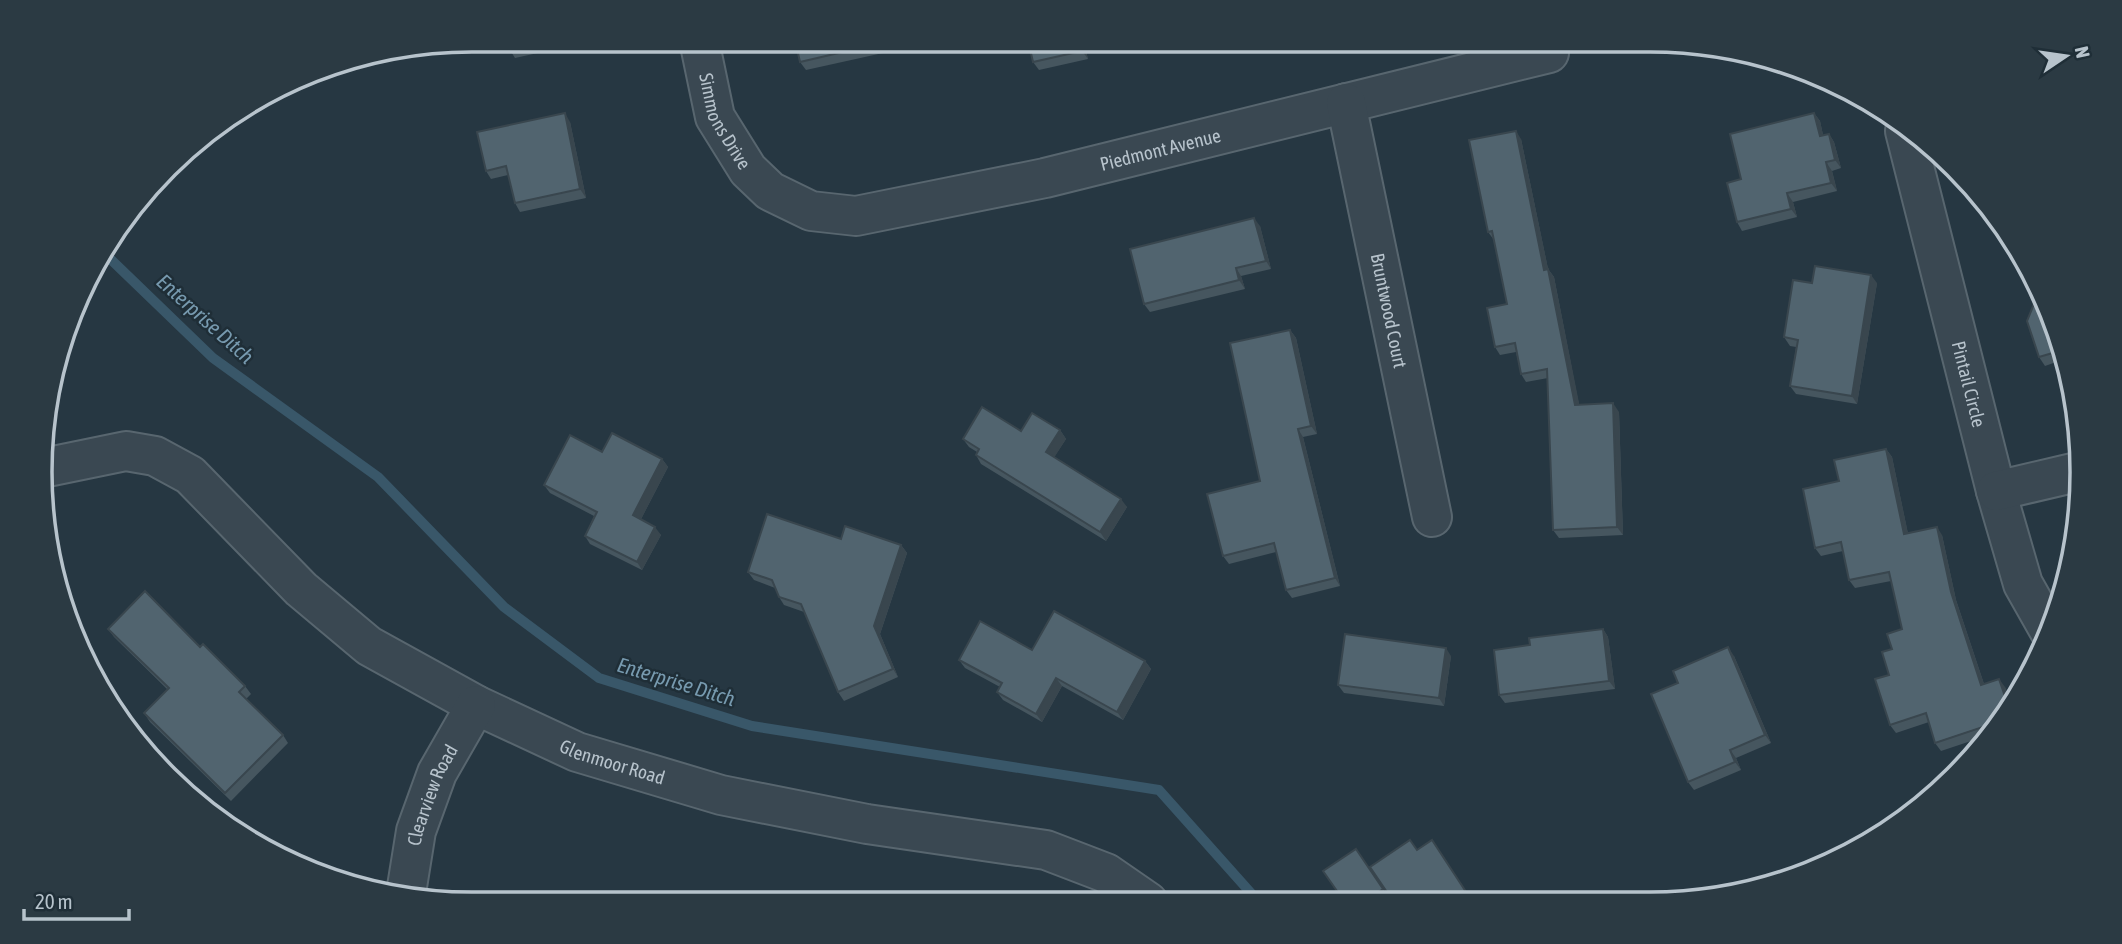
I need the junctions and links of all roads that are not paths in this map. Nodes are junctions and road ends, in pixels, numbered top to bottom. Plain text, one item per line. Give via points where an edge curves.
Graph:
1 (701, 52) edge
2 (1549, 53) dead end
3 (1346, 103) junction
4 (1908, 141) edge
5 (770, 191) joint
6 (52, 466) edge
7 (2070, 474) edge
8 (1996, 491) junction
9 (1432, 517) dead end
10 (2043, 619) edge
11 (476, 705) junction
12 (407, 886) edge
13 (1134, 892) edge

1 - 5 street, Simmons Drive via 715,117 748,170
2 - 3 street, Piedmont Avenue
3 - 5 street, Piedmont Avenue via 1045,178 856,216 811,211
3 - 9 street, Bruntwood Court
4 - 8 street, Pintail Circle
6 - 11 street, Glenmoor Road via 126,451 155,456 190,475 300,589 369,646
7 - 8 street
8 - 10 street, Pintail Circle via 2023,584
11 - 12 street, Clearview Road via 437,773 416,831
11 - 13 street, Glenmoor Road via 577,752 720,795 867,824 1046,850 1106,873

